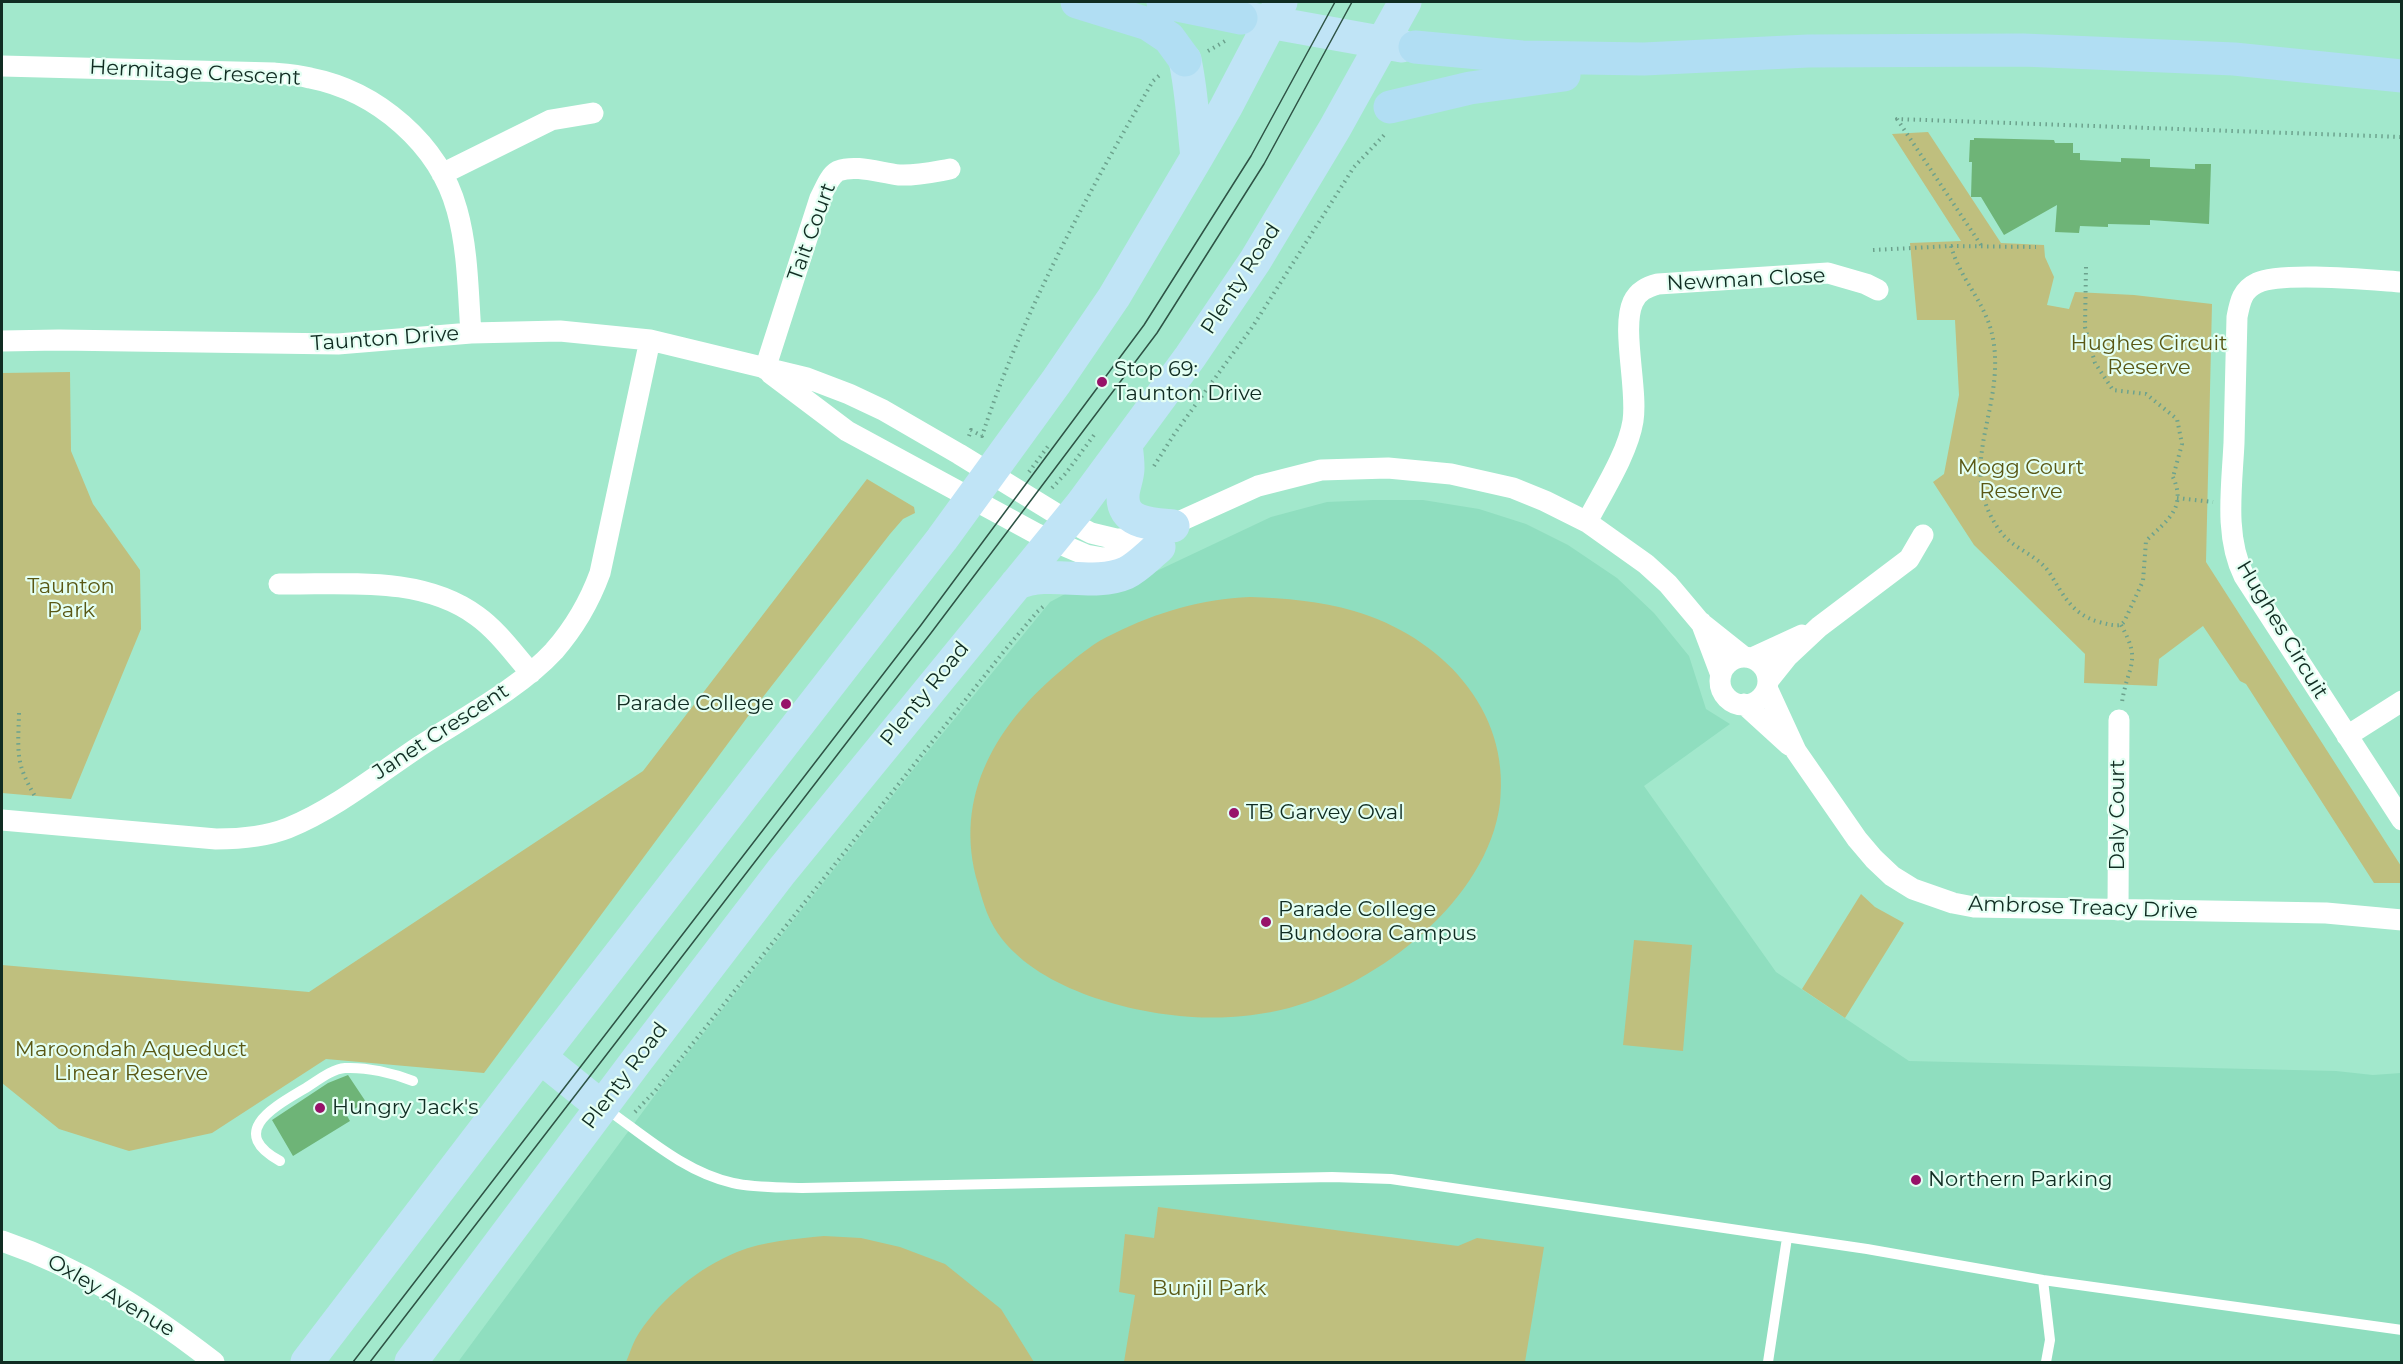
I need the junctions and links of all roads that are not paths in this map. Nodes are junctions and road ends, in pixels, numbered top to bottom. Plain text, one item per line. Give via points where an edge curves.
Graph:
1 (1077, 2) edge
2 (1163, 2) edge
3 (1405, 2) edge
4 (1264, 13) edge
5 (1382, 44) junction
6 (1808, 51) junction
7 (2, 66) edge
8 (2402, 76) edge
9 (593, 113) dead end
10 (1335, 128) junction
11 (1197, 157) junction
12 (950, 169) dead end
13 (442, 174) junction
14 (2402, 282) edge
15 (1878, 290) dead end
16 (471, 333) junction
17 (650, 340) junction
18 (2, 341) edge
19 (765, 369) junction
20 (1126, 445) junction
21 (981, 485) junction
22 (1587, 522) junction
23 (1060, 531) junction
24 (1923, 535) dead end
25 (1166, 536) junction
26 (279, 584) dead end
27 (1016, 584) junction
28 (1700, 622) junction
29 (1819, 627) junction
30 (1748, 658) junction
31 (531, 674) junction
32 (1721, 675) junction
33 (1767, 684) junction
34 (2402, 701) edge
35 (1744, 704) junction
36 (2119, 720) road end
37 (2347, 736) junction
38 (1796, 751) junction
39 (2, 820) edge
40 (2402, 820) edge
41 (2118, 910) junction
42 (2402, 920) edge
43 (540, 1057) junction
44 (413, 1081) dead end
45 (614, 1115) junction
46 (280, 1161) dead end
47 (1787, 1238) junction
48 (2, 1241) edge
49 (2043, 1280) junction
50 (2402, 1330) edge
51 (214, 1362) edge
52 (307, 1362) edge
53 (411, 1362) edge
54 (1768, 1362) edge
55 (2046, 1362) edge

1 - 11 highway via 1148,24 1169,38 1185,60
2 - 4 highway
3 - 5 highway, Plenty Road
4 - 5 highway
4 - 11 highway via 1226,107
5 - 6 highway via 1522,57 1644,60
5 - 10 highway, Plenty Road
6 - 8 highway via 2035,51 2234,59
6 - 10 highway via 1470,88 1390,107
7 - 13 street, Hermitage Crescent via 274,73 312,78 347,90 383,109 408,129
9 - 13 street via 551,120
10 - 20 highway, Plenty Road via 1250,268
11 - 21 highway via 1114,297
12 - 19 street, Tait Court via 899,175 847,170 830,178 820,198
13 - 16 street, Hermitage Crescent via 457,208 463,236
14 - 37 street, Hughes Circuit via 2286,277 2257,283 2240,300 2237,317 2232,503 2239,566
15 - 22 street, Newman Close via 1828,273 1658,284 1639,292 1629,320 1633,422
16 - 17 street, Taunton Drive via 560,331
16 - 18 street, Taunton Drive via 338,344
17 - 19 street, Taunton Drive
17 - 31 street, Janet Crescent via 600,573 576,626
19 - 21 street, Taunton Drive via 847,431 944,482
19 - 21 street, Taunton Drive via 807,378 883,410 959,454
20 - 23 highway, Plenty Road
20 - 25 highway via 1128,467 1122,496 1128,513
21 - 23 street
21 - 23 street via 1015,523
21 - 43 highway
22 - 25 street via 1513,488 1451,474 1321,470 1258,486
22 - 28 street via 1646,564
23 - 25 street via 1116,539
23 - 27 highway, Plenty Road
24 - 29 street via 1908,559
25 - 27 highway via 1124,574 1098,579 1030,578
26 - 31 street via 386,586 434,594 477,616
27 - 45 highway, Plenty Road via 819,822
28 - 30 street
28 - 32 street
29 - 30 street
29 - 33 street via 1788,656
30 - 32 street via 1730,662
30 - 33 street via 1763,667
31 - 39 street, Janet Crescent via 341,798 286,828 242,839 216,839
32 - 35 street via 1725,695
33 - 35 street via 1758,700
33 - 38 street, Ambrose Treacy Drive
34 - 37 street
35 - 38 street, Ambrose Treacy Drive
36 - 41 street, Daly Court
37 - 40 street, Hughes Circuit
38 - 41 street, Ambrose Treacy Drive via 1857,839 1892,876 1913,890 1974,907
41 - 42 street, Ambrose Treacy Drive via 2326,913
43 - 45 highway
43 - 52 highway
44 - 46 lane via 366,1070 336,1070 269,1110 256,1132 258,1142 261,1149
45 - 47 lane via 683,1163 711,1177 762,1187 1364,1177
45 - 53 highway, Plenty Road
47 - 49 lane
47 - 54 lane
48 - 51 street, Oxley Avenue via 84,1275 170,1328
49 - 50 lane
49 - 55 lane via 2050,1340

